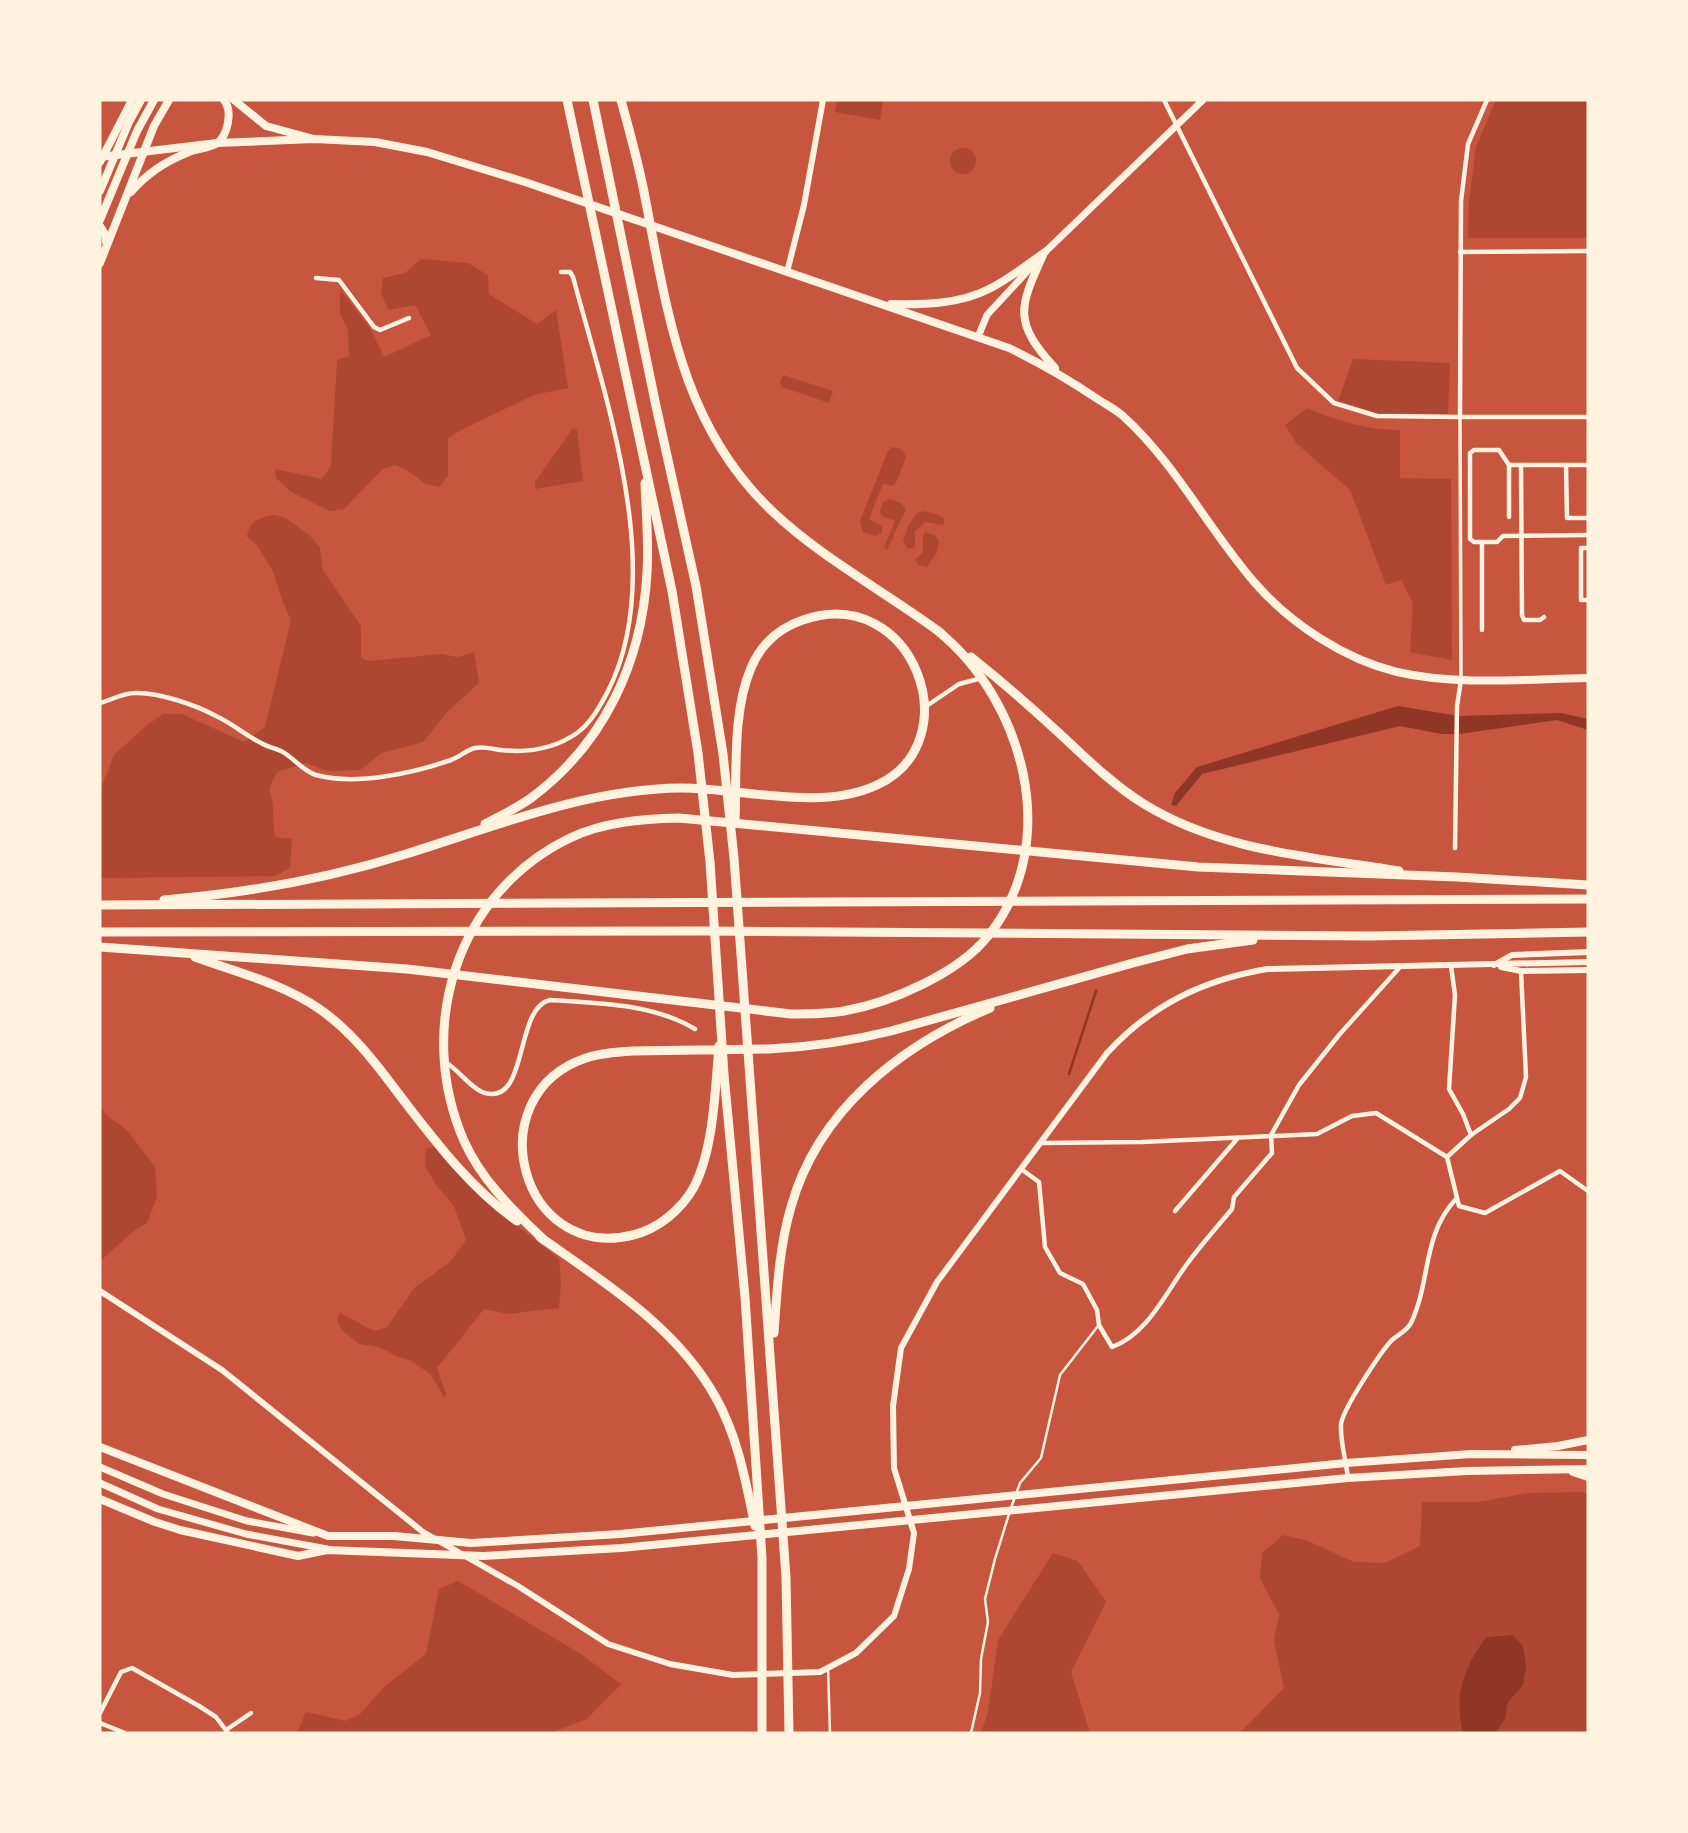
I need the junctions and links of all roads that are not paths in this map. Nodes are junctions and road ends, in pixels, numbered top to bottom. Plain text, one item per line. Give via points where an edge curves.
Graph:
1 (132, 100) edge
2 (141, 100) edge
3 (154, 100) edge
4 (169, 100) edge
5 (224, 100) edge
6 (234, 100) edge
7 (567, 100) edge
8 (593, 100) edge
9 (621, 100) edge
10 (822, 100) edge
11 (1164, 100) edge
12 (1203, 100) edge
13 (1487, 100) edge
14 (314, 139) junction
15 (217, 143) junction
16 (145, 152) junction
17 (101, 159) edge
18 (100, 191) edge
19 (121, 210) junction
20 (100, 219) edge
21 (100, 226) edge
22 (107, 245) junction
23 (1588, 251) edge
24 (1045, 252) junction
25 (1460, 252) junction
26 (100, 263) edge
27 (561, 272) dead end
28 (787, 272) junction
29 (316, 278) dead end
30 (881, 304) junction
31 (409, 318) dead end
32 (978, 337) junction
33 (1060, 373) junction
34 (1588, 416) edge
35 (1460, 417) junction
36 (640, 439) junction
37 (1509, 465) junction
38 (1521, 465) junction
39 (1566, 465) junction
40 (1588, 465) edge
41 (1509, 517) dead end
42 (1588, 518) edge
43 (1588, 535) edge
44 (1522, 536) junction
45 (1482, 542) junction
46 (1588, 548) edge
47 (1588, 600) edge
48 (1544, 617) dead end
49 (938, 631) junction
50 (1482, 631) dead end
51 (982, 678) junction
52 (1588, 678) edge
53 (1461, 680) junction
54 (100, 703) edge
55 (924, 707) junction
56 (460, 836) junction
57 (1455, 848) dead end
58 (734, 858) junction
59 (1457, 877) junction
60 (1588, 885) edge
61 (1588, 899) edge
62 (103, 905) edge
63 (100, 932) edge
64 (1588, 932) edge
65 (1310, 936) junction
66 (100, 947) edge
67 (1588, 952) edge
68 (187, 954) junction
69 (1588, 962) edge
70 (1493, 965) junction
71 (1451, 966) junction
72 (1400, 967) junction
73 (1588, 970) edge
74 (1521, 971) junction
75 (1038, 989) junction
76 (722, 1013) junction
77 (695, 1029) dead end
78 (444, 1060) junction
79 (1271, 1135) junction
80 (1471, 1135) junction
81 (1238, 1138) junction
82 (1040, 1143) junction
83 (1447, 1157) junction
84 (1021, 1169) junction
85 (1588, 1191) edge
86 (1457, 1198) junction
87 (1175, 1211) dead end
88 (544, 1240) junction
89 (100, 1291) edge
90 (1099, 1325) junction
91 (772, 1367) junction
92 (1588, 1442) edge
93 (100, 1447) edge
94 (1471, 1454) junction
95 (1588, 1455) edge
96 (1346, 1463) junction
97 (100, 1467) edge
98 (1560, 1468) junction
99 (1588, 1469) edge
100 (1588, 1477) edge
101 (1348, 1478) junction
102 (100, 1483) edge
103 (100, 1499) edge
104 (328, 1536) junction
105 (327, 1549) junction
106 (762, 1558) junction
107 (828, 1668) junction
108 (100, 1713) edge
109 (251, 1713) dead end
110 (100, 1723) edge
111 (227, 1732) edge
112 (125, 1733) edge
113 (762, 1733) edge
114 (789, 1733) edge
115 (831, 1733) edge
116 (971, 1733) edge

1 - 17 main road
2 - 4 main road via 157,105
2 - 18 main road
3 - 20 main road
4 - 16 main road
5 - 15 main road via 228,120
6 - 14 main road via 266,126
7 - 36 highway
8 - 58 highway via 696,586
9 - 49 highway via 676,346 699,411 735,470 773,512
10 - 28 street via 802,217
11 - 35 street via 1297,368 1334,404 1377,416
12 - 24 main road
13 - 25 street via 1468,144
14 - 15 main road
14 - 28 main road via 374,142 427,152
15 - 16 main road
15 - 19 main road via 155,169 131,192
16 - 17 main road
16 - 19 main road
19 - 22 main road
21 - 22 main road
22 - 26 main road
23 - 25 street
24 - 30 main road via 970,297
24 - 32 main road via 987,315
24 - 33 main road via 1027,290 1023,312 1035,346
25 - 35 street
27 - 54 street via 573,277 603,390 628,505 634,560 630,618 621,658 598,710 578,733 542,750 480,747 454,759 380,778 329,777 313,774 284,752 216,716 167,697 131,692
28 - 30 main road
29 - 31 street via 339,280 380,330
30 - 32 main road
32 - 33 main road
33 - 53 main road via 1122,415 1170,468 1255,583 1290,616 1362,660 1398,672
34 - 35 street
35 - 53 street
36 - 56 highway via 647,575 638,640 620,691 588,741 551,781 529,799
36 - 76 highway via 672,591 698,753
37 - 38 street
37 - 41 street
37 - 45 street via 1499,450 1470,453 1470,539
38 - 39 street
38 - 44 street
39 - 40 street
39 - 42 street via 1567,518
43 - 44 street
44 - 45 street
44 - 48 street via 1522,615 1524,620
45 - 50 street
46 - 47 street via 1581,548 1581,600
49 - 51 highway via 959,648
49 - 59 highway via 1009,687 1112,782 1172,819 1252,847
51 - 55 street via 959,684
51 - 68 highway via 998,703 1021,765 1028,815 1024,861 1004,912 975,950 941,973 872,1004 816,1014 765,1012 420,970
52 - 53 main road
53 - 57 street
55 - 56 highway via 916,744 904,763 887,780 855,793 812,797 681,788 618,793
55 - 58 highway via 913,663 903,645 881,626 836,615 812,617 781,631 762,647 742,697
56 - 62 highway via 302,882
58 - 91 highway
59 - 60 highway
59 - 78 highway via 1198,867 717,820 622,823 551,848 486,908 468,936 450,985 443,1020
61 - 62 highway
63 - 65 highway
64 - 65 highway
65 - 75 highway via 1187,950
66 - 68 highway
67 - 70 street via 1512,955
68 - 88 highway via 270,983 319,1008 369,1056 468,1179
69 - 70 street
70 - 71 street
70 - 74 street
71 - 72 street
71 - 80 street via 1455,995 1449,1089
72 - 79 street via 1298,1085
72 - 82 street via 1267,969 1204,984 1123,1035
73 - 74 street
74 - 80 street via 1526,1077 1520,1098
75 - 76 highway via 838,1042 788,1048 615,1052 564,1068 543,1086 530,1107 521,1145 529,1183 557,1220 581,1234 615,1238 653,1228 677,1210 704,1161 713,1105
75 - 91 highway via 944,1028 916,1046 870,1081 826,1132 810,1157 782,1246
76 - 106 highway
77 - 78 street via 656,1012 550,1000 536,1009 513,1080 500,1091 492,1094 476,1089
78 - 88 highway via 464,1141 502,1198
79 - 81 street
79 - 83 street via 1317,1134 1352,1116 1376,1113
79 - 90 street via 1272,1153 1234,1197 1232,1209 1187,1264 1160,1307 1112,1347
80 - 83 street
81 - 82 street
81 - 87 street
82 - 84 street
83 - 86 street
84 - 90 street via 1039,1182 1045,1247 1060,1273 1083,1284 1097,1310
84 - 107 street via 937,1282 901,1348 893,1406 894,1468 914,1533 909,1569 894,1616 856,1653
85 - 86 street via 1560,1171 1485,1213 1459,1206
86 - 96 street via 1444,1212 1428,1253 1409,1326 1390,1342 1346,1409 1341,1424
88 - 106 highway via 637,1307 703,1377 732,1436
89 - 107 street via 222,1370 422,1532 608,1644 670,1664 733,1675
90 - 116 lane via 1060,1375 1041,1458 1020,1483 995,1559 985,1599 988,1622
91 - 114 highway via 786,1577
92 - 94 main road
93 - 104 main road
94 - 95 main road
94 - 96 main road
96 - 101 street
96 - 104 main road via 620,1534 471,1543
97 - 104 main road via 163,1494 247,1521
98 - 99 main road
98 - 100 main road
98 - 101 main road
101 - 105 main road via 621,1548 482,1556
102 - 105 main road via 158,1509 246,1534
103 - 105 main road via 155,1522 223,1540 298,1556
106 - 113 highway
107 - 115 lane
108 - 111 street via 121,1672 132,1668 200,1706
109 - 111 street
110 - 112 street

